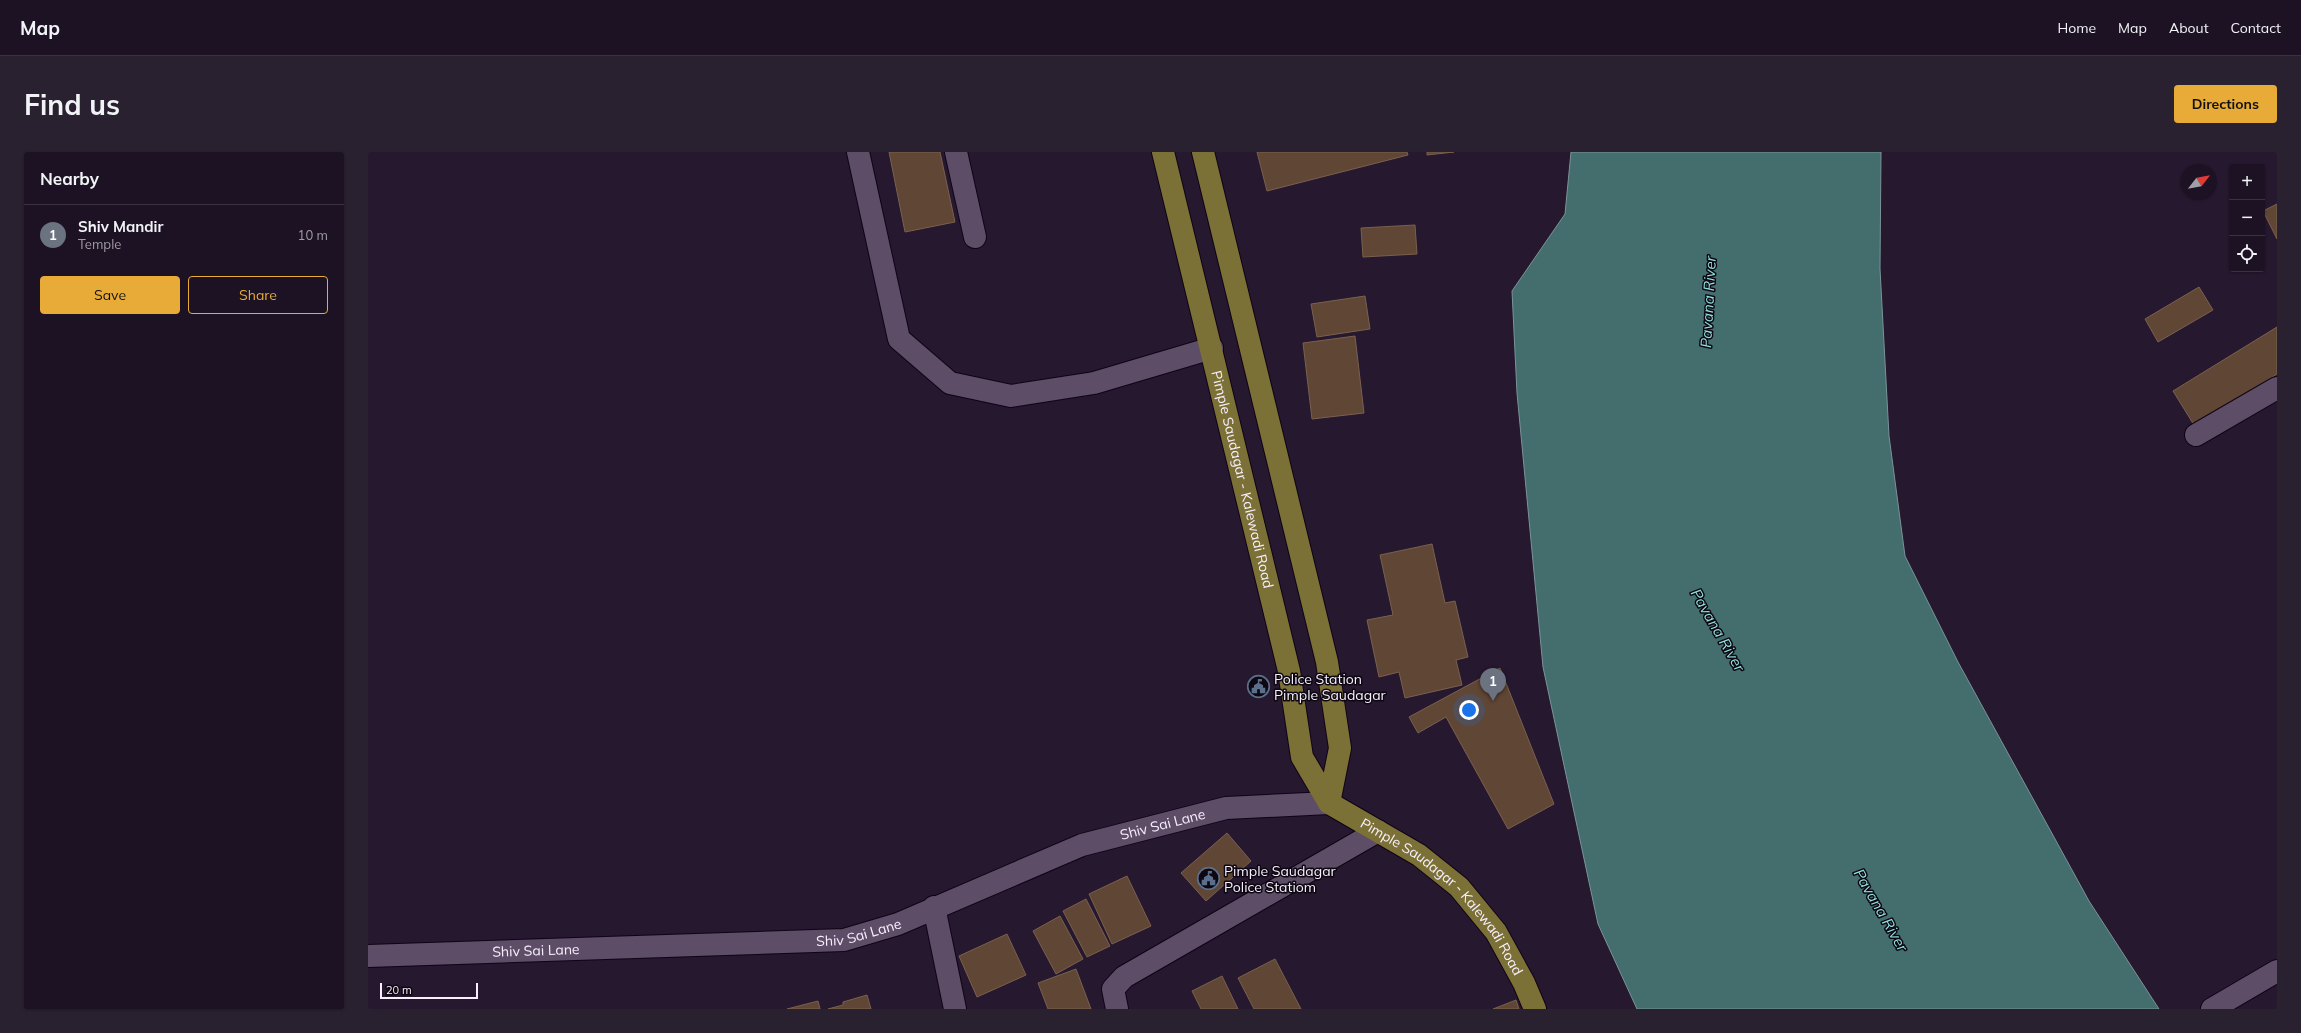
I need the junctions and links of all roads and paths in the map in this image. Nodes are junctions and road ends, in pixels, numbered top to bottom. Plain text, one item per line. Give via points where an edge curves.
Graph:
1 (858, 152) edge
2 (956, 152) edge
3 (1163, 152) edge
4 (1203, 152) edge
5 (975, 237) dead end
6 (1212, 348) junction
7 (2277, 388) edge
8 (2196, 436) dead end
9 (1329, 803) junction
10 (1378, 831) junction
11 (934, 907) junction
12 (368, 956) edge
13 (2277, 971) edge
14 (955, 1009) edge
15 (1117, 1009) edge
16 (1535, 1009) edge
17 (2212, 1009) edge

1 - 6 street via 899,339 950,383 1011,396 1094,383
2 - 5 street
3 - 6 main road, Pimple Saudagar - Kalewadi Road
4 - 9 main road via 1327,662 1340,748
6 - 9 main road, Pimple Saudagar - Kalewadi Road via 1289,671 1302,757
7 - 8 street
9 - 10 main road, Pimple Saudagar - Kalewadi Road
9 - 11 street, Shiv Sai Lane via 1226,808 1082,845
10 - 15 street via 1124,976 1113,989
10 - 16 main road, Pimple Saudagar - Kalewadi Road via 1419,855 1459,887 1496,932
11 - 12 street, Shiv Sai Lane via 898,924 844,940
11 - 14 street
13 - 17 street

